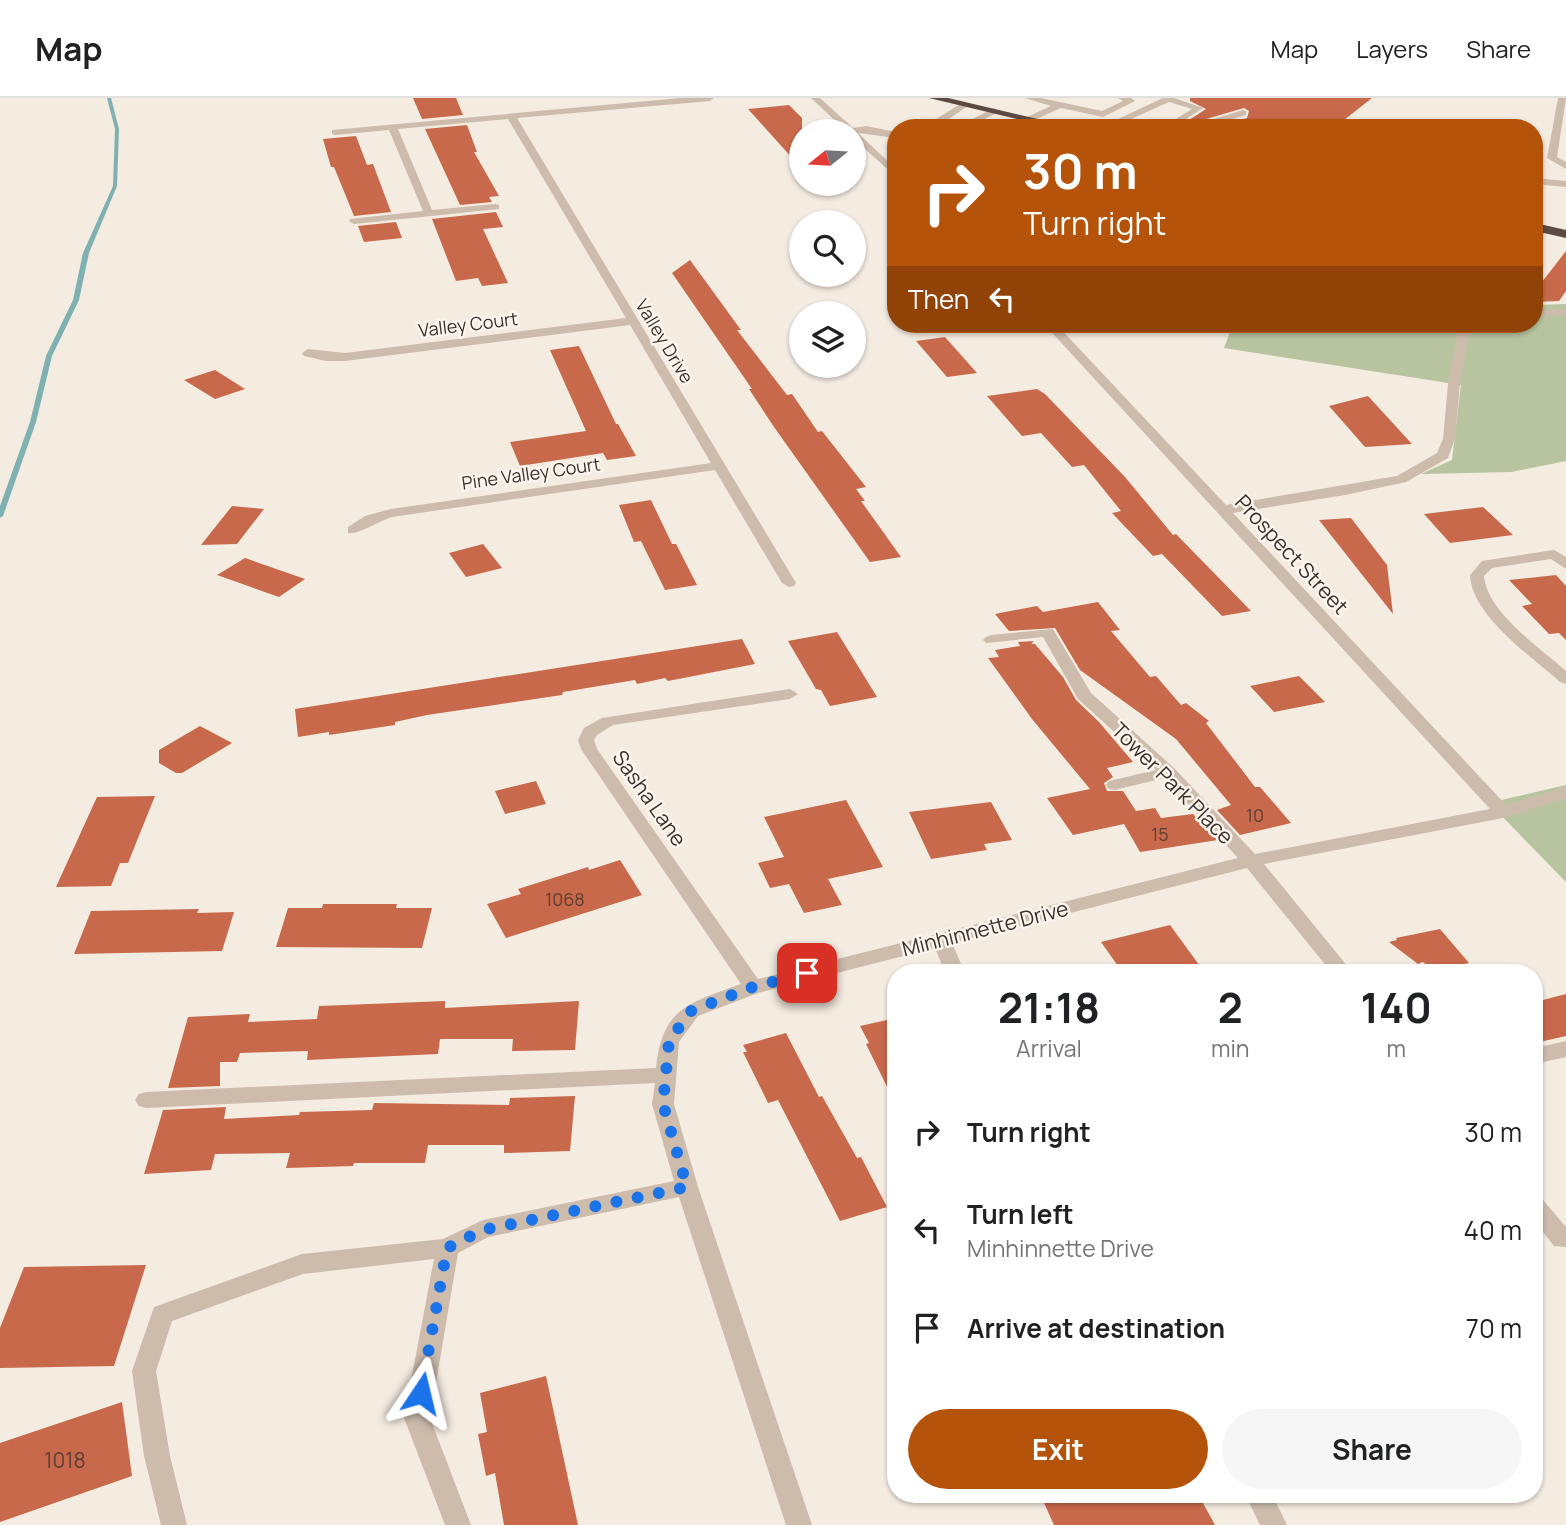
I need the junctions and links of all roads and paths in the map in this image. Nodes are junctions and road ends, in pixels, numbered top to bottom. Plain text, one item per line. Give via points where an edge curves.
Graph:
1 (596, 98) edge
2 (709, 98) edge
3 (815, 98) edge
4 (934, 98) edge
5 (1029, 98) edge
6 (1122, 98) edge
7 (1562, 98) edge
8 (961, 102) edge
9 (1060, 104) junction
10 (603, 107) junction
11 (994, 111) junction
12 (1243, 113) dead end
13 (511, 116) junction
14 (838, 119) edge
15 (941, 119) edge
16 (977, 119) edge
17 (1030, 119) joint
18 (1123, 119) edge
19 (1180, 119) edge
20 (1221, 119) edge
21 (392, 126) junction
22 (866, 129) edge
23 (335, 132) dead end
24 (887, 133) edge
25 (866, 145) edge
26 (886, 150) dead end
27 (876, 155) junction
28 (887, 165) edge
29 (1566, 166) edge
30 (1543, 182) edge
31 (1566, 184) edge
32 (495, 207) dead end
33 (429, 214) junction
34 (354, 221) dead end
35 (1566, 227) edge
36 (1544, 229) edge
37 (1566, 234) edge
38 (1566, 312) edge
39 (1543, 313) edge
40 (633, 321) junction
41 (1058, 333) edge
42 (1463, 333) edge
43 (307, 353) dead end
44 (719, 466) junction
45 (1223, 510) junction
46 (353, 530) dead end
47 (1566, 565) edge
48 (789, 583) dead end
49 (991, 640) dead end
50 (1566, 679) edge
51 (790, 694) dead end
52 (1168, 772) junction
53 (1115, 785) dead end
54 (1566, 792) edge
55 (1503, 812) junction
56 (1251, 861) junction
57 (941, 939) junction
58 (951, 964) edge
59 (1336, 964) edge
60 (753, 987) junction
61 (1566, 1049) edge
62 (1543, 1054) edge
63 (666, 1075) junction
64 (146, 1100) dead end
65 (687, 1187) junction
66 (1543, 1216) edge
67 (1562, 1239) dead end
68 (447, 1248) junction
69 (1263, 1503) edge
70 (174, 1525) edge
71 (457, 1525) edge
72 (799, 1525) edge
73 (1275, 1525) edge

1 - 10 street
2 - 10 street
3 - 14 street
4 - 8 highway
5 - 9 street
6 - 9 street via 1131,101 1103,114
7 - 29 street via 1552,158
8 - 11 highway
8 - 15 street
9 - 17 street
10 - 13 street via 543,108
11 - 16 street
11 - 17 highway
12 - 20 street
13 - 21 street
13 - 40 street, Valley Drive
18 - 19 street via 1168,99 1199,108
21 - 23 street
21 - 33 street
22 - 24 street
25 - 27 street
26 - 27 street
27 - 28 street
30 - 31 street
32 - 33 street
33 - 34 street
35 - 36 street
36 - 37 highway
38 - 39 street
40 - 43 street, Valley Court via 345,357
40 - 44 street, Valley Drive
41 - 45 street, Prospect Street
42 - 45 street via 1443,455 1401,479
44 - 46 street, Pine Valley Court via 391,513
44 - 48 street, Valley Drive
45 - 55 street, Prospect Street
47 - 50 street via 1554,554 1487,564 1477,575 1478,590 1496,616
49 - 52 street, Tower Park Place via 1048,632 1084,696
51 - 60 street, Sasha Lane via 608,722 590,732 586,740
52 - 53 street
52 - 56 street, Tower Park Place
54 - 55 street, Minhinnette Drive
55 - 56 street, Minhinnette Drive
56 - 57 street, Minhinnette Drive
56 - 59 street, Tower Park Place
57 - 58 street
57 - 60 street, Minhinnette Drive
60 - 63 street, Minhinnette Drive via 691,1011 669,1041
61 - 62 street
63 - 64 street
63 - 65 street, Minhinnette Drive via 663,1104
65 - 68 street via 483,1230
65 - 72 street, Minhinnette Drive
66 - 67 street
68 - 70 street via 302,1264 162,1314 144,1371
68 - 71 street via 417,1418
69 - 73 street

